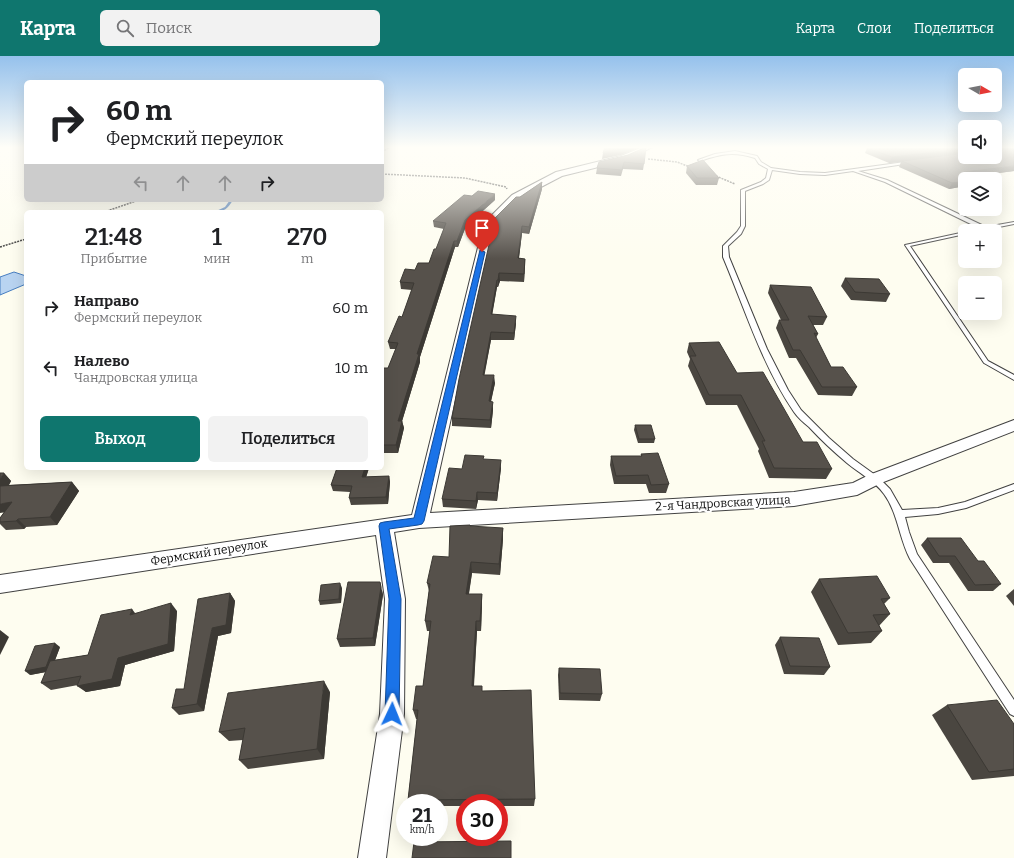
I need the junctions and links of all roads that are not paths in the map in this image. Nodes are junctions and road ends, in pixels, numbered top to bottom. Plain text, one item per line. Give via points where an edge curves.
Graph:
1 (539, 184) edge
2 (757, 184) edge
3 (893, 184) edge
4 (976, 224) edge
5 (1014, 224) edge
6 (1002, 226) edge
7 (958, 234) edge
8 (1014, 378) edge
9 (1014, 425) edge
10 (875, 479) junction
11 (1014, 486) edge
12 (900, 514) junction
13 (418, 521) junction
14 (384, 526) junction
15 (0, 584) edge
16 (1014, 710) edge
17 (372, 858) edge

1 - 13 street via 515,197 489,223
2 - 10 lane via 743,190 743,226 725,246 726,257 764,349 798,412 850,461
3 - 4 lane
5 - 6 lane
7 - 8 lane via 906,245 986,362
9 - 10 street, 2-я Чандровская улица
10 - 12 lane via 887,491
10 - 13 street, 2-я Чандровская улица via 857,489 794,499
11 - 12 lane via 966,505 938,511
12 - 16 lane via 914,556
13 - 14 street, Фермский переулок
14 - 15 street, Фермский переулок
14 - 17 street via 395,599 392,714

